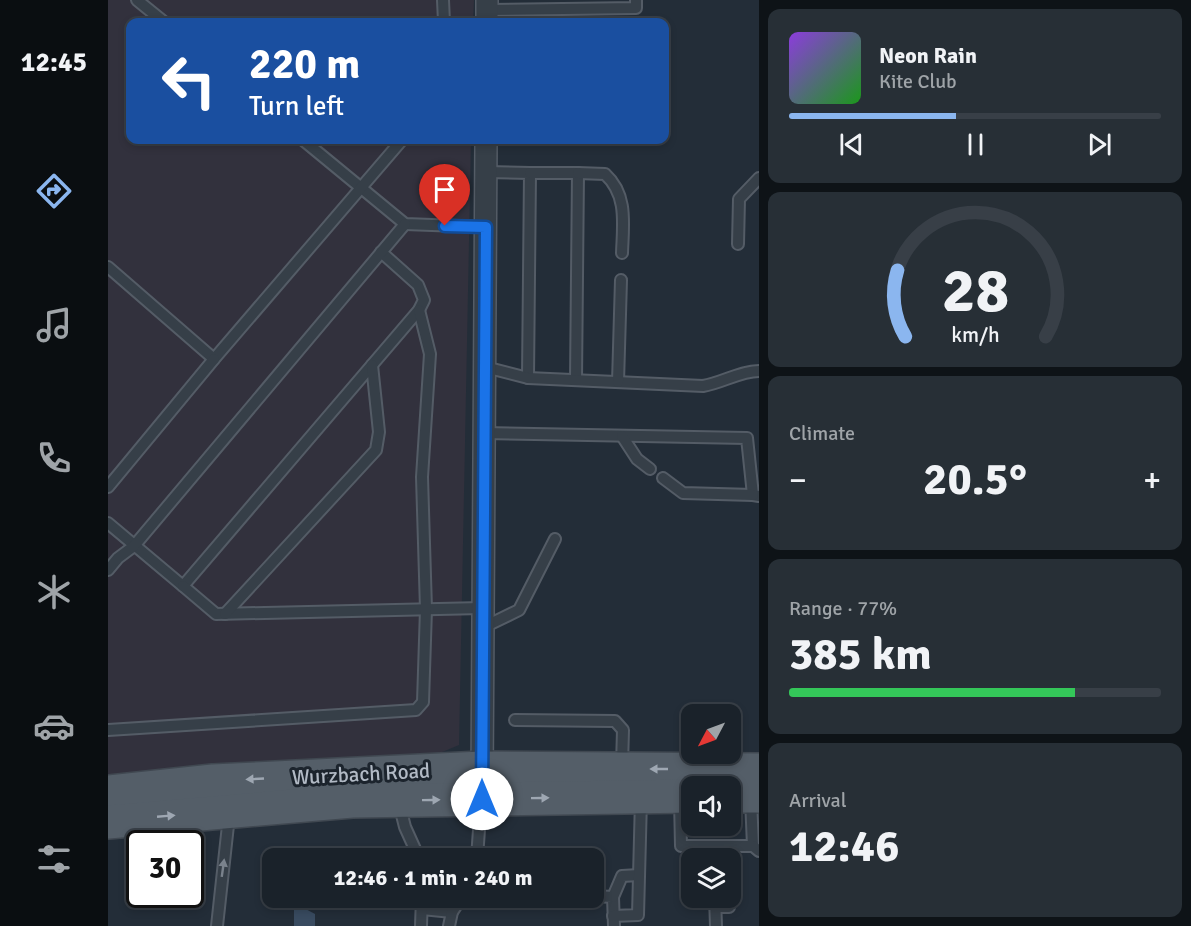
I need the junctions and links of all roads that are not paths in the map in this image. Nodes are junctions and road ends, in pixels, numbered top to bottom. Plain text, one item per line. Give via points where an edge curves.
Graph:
1 (443, 0) edge
2 (636, 0) edge
3 (141, 1) edge
4 (487, 11) edge
5 (160, 18) edge
6 (444, 18) edge
7 (308, 144) edge
8 (398, 144) edge
9 (486, 144) edge
10 (486, 172) junction
11 (530, 172) junction
12 (579, 173) junction
13 (759, 178) edge
14 (360, 187) junction
15 (405, 224) junction
16 (486, 227) junction
17 (738, 244) dead end
18 (381, 252) junction
19 (622, 253) dead end
20 (108, 267) edge
21 (621, 280) dead end
22 (419, 310) junction
23 (214, 359) junction
24 (372, 365) junction
25 (485, 367) junction
26 (759, 371) edge
27 (528, 378) junction
28 (576, 380) junction
29 (618, 382) junction
30 (483, 433) junction
31 (622, 436) junction
32 (650, 469) dead end
33 (663, 478) dead end
34 (108, 487) edge
35 (756, 495) edge
36 (108, 523) edge
37 (555, 539) dead end
38 (134, 546) junction
39 (108, 570) edge
40 (183, 586) junction
41 (426, 609) junction
42 (225, 614) junction
43 (482, 618) junction
44 (515, 720) dead end
45 (108, 729) edge
46 (622, 769) junction
47 (482, 784) junction
48 (750, 789) edge
49 (108, 792) edge
50 (681, 796) edge
51 (642, 797) junction
52 (398, 800) junction
53 (230, 810) junction
54 (108, 822) edge
55 (682, 836) edge
56 (414, 848) edge
57 (478, 848) edge
58 (691, 848) edge
59 (756, 849) edge
60 (741, 850) edge
61 (639, 875) junction
62 (604, 897) edge
63 (613, 897) junction
64 (422, 908) edge
65 (439, 908) edge
66 (455, 908) edge
67 (715, 908) edge
68 (452, 912) junction
69 (614, 921) edge
70 (217, 926) edge
71 (422, 926) edge
72 (449, 926) edge
73 (716, 926) edge

1 - 6 lane
2 - 4 lane via 636,8
3 - 5 lane
7 - 14 lane
8 - 14 lane
9 - 10 street
10 - 11 lane
10 - 16 street
11 - 12 lane
11 - 27 lane
12 - 19 lane via 604,174 620,192
12 - 28 lane
13 - 17 lane via 739,199
14 - 15 lane
14 - 23 lane
15 - 16 lane
15 - 18 lane
16 - 25 street
18 - 22 lane via 418,285 424,300
18 - 38 lane
20 - 23 lane
21 - 29 lane
22 - 24 lane
22 - 41 lane via 430,354 422,477
23 - 34 lane
24 - 40 lane
24 - 42 lane via 379,432 376,450
25 - 27 lane
25 - 30 street
26 - 29 lane via 703,386
27 - 28 lane
28 - 29 lane
30 - 31 lane
30 - 43 street
31 - 32 lane via 637,459
31 - 35 lane via 747,438
33 - 35 lane via 683,493
36 - 38 lane
37 - 43 lane via 519,610
38 - 39 lane
38 - 40 lane
40 - 42 lane via 216,614
41 - 42 lane
41 - 43 lane
41 - 45 lane via 423,702 416,710
43 - 47 street
44 - 46 lane via 615,721 623,730
46 - 47 main road, Wurzbach Road
48 -> 46 main road, Wurzbach Road
47 -> 49 main road, Wurzbach Road via 213,781
47 -> 51 main road, Wurzbach Road
52 -> 47 main road, Wurzbach Road
47 - 57 lane
48 - 59 lane
50 - 51 main road, Wurzbach Road
51 - 61 lane
52 - 53 main road, Wurzbach Road
52 - 56 lane
54 -> 53 main road, Wurzbach Road
70 -> 53 lane
55 - 58 lane via 681,846
59 - 60 lane
61 - 63 lane via 621,876
61 - 69 lane via 638,915
62 - 63 lane
63 - 69 lane
64 - 71 lane
65 - 68 lane
66 - 68 lane
67 - 73 lane
68 - 72 lane

